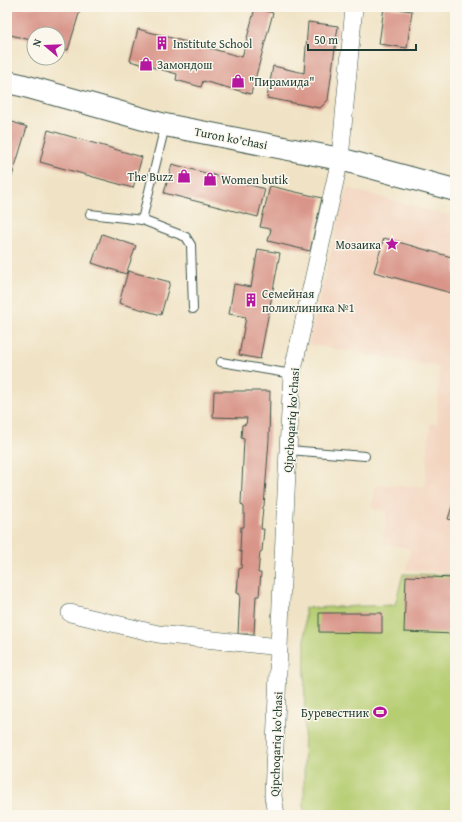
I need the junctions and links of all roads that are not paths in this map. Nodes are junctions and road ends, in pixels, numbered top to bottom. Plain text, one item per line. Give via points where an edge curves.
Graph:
1 (354, 7) edge
2 (7, 82) edge
3 (165, 125) junction
4 (340, 159) junction
5 (455, 190) edge
6 (90, 214) dead end
7 (142, 220) junction
8 (193, 309) dead end
9 (221, 362) dead end
10 (292, 374) junction
11 (288, 450) junction
12 (365, 456) dead end
13 (70, 613) dead end
14 (279, 647) junction
15 (276, 815) edge

1 - 4 street, Qipchoqariq ko'chasi
2 - 3 main road, Turon ko'chasi
3 - 4 main road, Turon ko'chasi
3 - 7 lane
4 - 5 main road, Turon ko'chasi
4 - 10 street, Qipchoqariq ko'chasi
6 - 7 lane
7 - 8 lane via 186,237 191,245
9 - 10 lane
10 - 11 street, Qipchoqariq ko'chasi
11 - 12 lane
11 - 14 street, Qipchoqariq ko'chasi
13 - 14 street via 158,634
14 - 15 street, Qipchoqariq ko'chasi via 273,796

